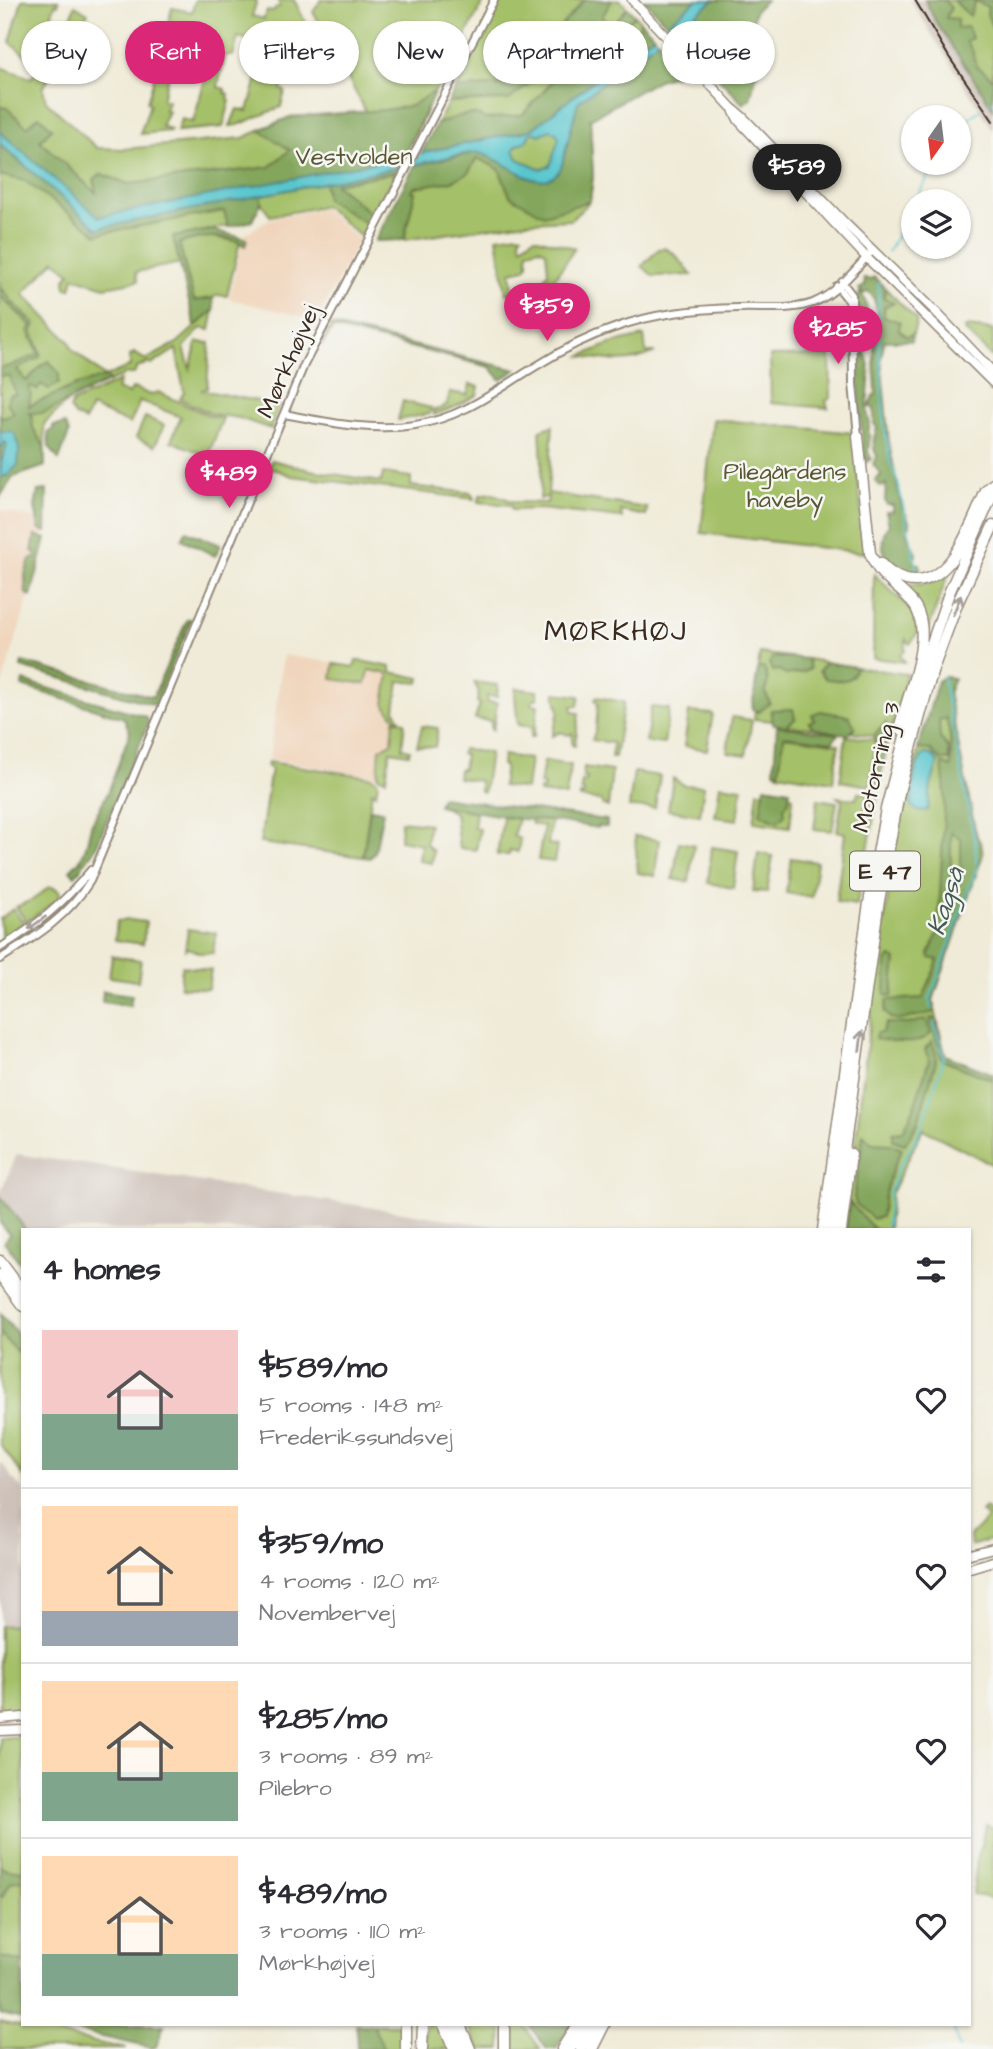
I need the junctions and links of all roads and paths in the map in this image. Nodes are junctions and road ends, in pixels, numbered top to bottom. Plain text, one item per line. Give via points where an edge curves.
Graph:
1 (494, 0) edge
2 (632, 0) edge
3 (869, 254) junction
4 (839, 284) junction
5 (993, 372) edge
6 (993, 383) edge
7 (284, 414) junction
8 (858, 436) joint
9 (993, 484) edge
10 (993, 493) edge
11 (992, 529) edge
12 (869, 544) junction
13 (886, 809) junction
14 (95, 866) junction
15 (0, 948) edge
16 (0, 959) edge
17 (857, 1068) junction
18 (823, 1228) edge
19 (833, 1228) edge
20 (841, 1228) edge
21 (0, 1261) edge
22 (0, 1276) edge
23 (21, 1289) edge
24 (21, 1304) edge
25 (993, 1548) edge
26 (971, 1554) edge
27 (993, 1561) edge
28 (971, 1568) edge
29 (21, 1717) edge
30 (0, 1718) edge
31 (21, 1730) edge
32 (0, 1731) edge
33 (406, 2026) edge
34 (423, 2026) edge
35 (444, 2026) edge
36 (457, 2026) edge
37 (458, 2026) edge
38 (504, 2026) edge
39 (576, 2026) edge
40 (583, 2026) edge
41 (600, 2028) edge
42 (406, 2049) edge
43 (422, 2049) edge
44 (454, 2049) edge
45 (461, 2049) edge
46 (472, 2049) edge
47 (504, 2049) edge
48 (562, 2049) edge
49 (570, 2049) edge
50 (581, 2049) edge
51 (591, 2049) edge

1 - 7 street, Mørkhøjvej via 318,335
2 - 3 main road via 739,121
3 - 4 street
3 - 5 main road via 936,312
3 - 6 main road
4 - 7 street via 804,305 693,310 615,327 564,350 475,406 436,421 363,427
4 - 8 street via 852,295
7 - 14 street, Mørkhøjvej
8 - 12 highway
9 - 12 highway via 953,558 933,577 922,581 900,578 882,565
10 - 13 highway, Motorring 3 / E 47 via 949,593
17 -> 11 highway, Motorring 3 / E 47 via 878,906 900,788 933,669
12 - 13 highway via 875,566 915,605 922,627 889,773
13 - 18 highway, Motorring 3 / E 47
14 -> 15 street, Mørkhøjvej via 65,902
14 - 16 street, Mørkhøjvej via 83,893 66,912
17 - 19 highway, Motorring 3 / E 47
17 - 20 highway
21 - 23 highway
22 - 24 highway
25 - 26 main road
27 - 28 main road
29 - 30 main road
31 - 32 main road
33 - 42 highway
34 - 43 highway
35 - 44 highway
36 - 45 highway
37 - 46 highway
38 - 47 highway
39 - 48 highway
40 - 49 highway
41 - 50 highway
41 - 51 highway

